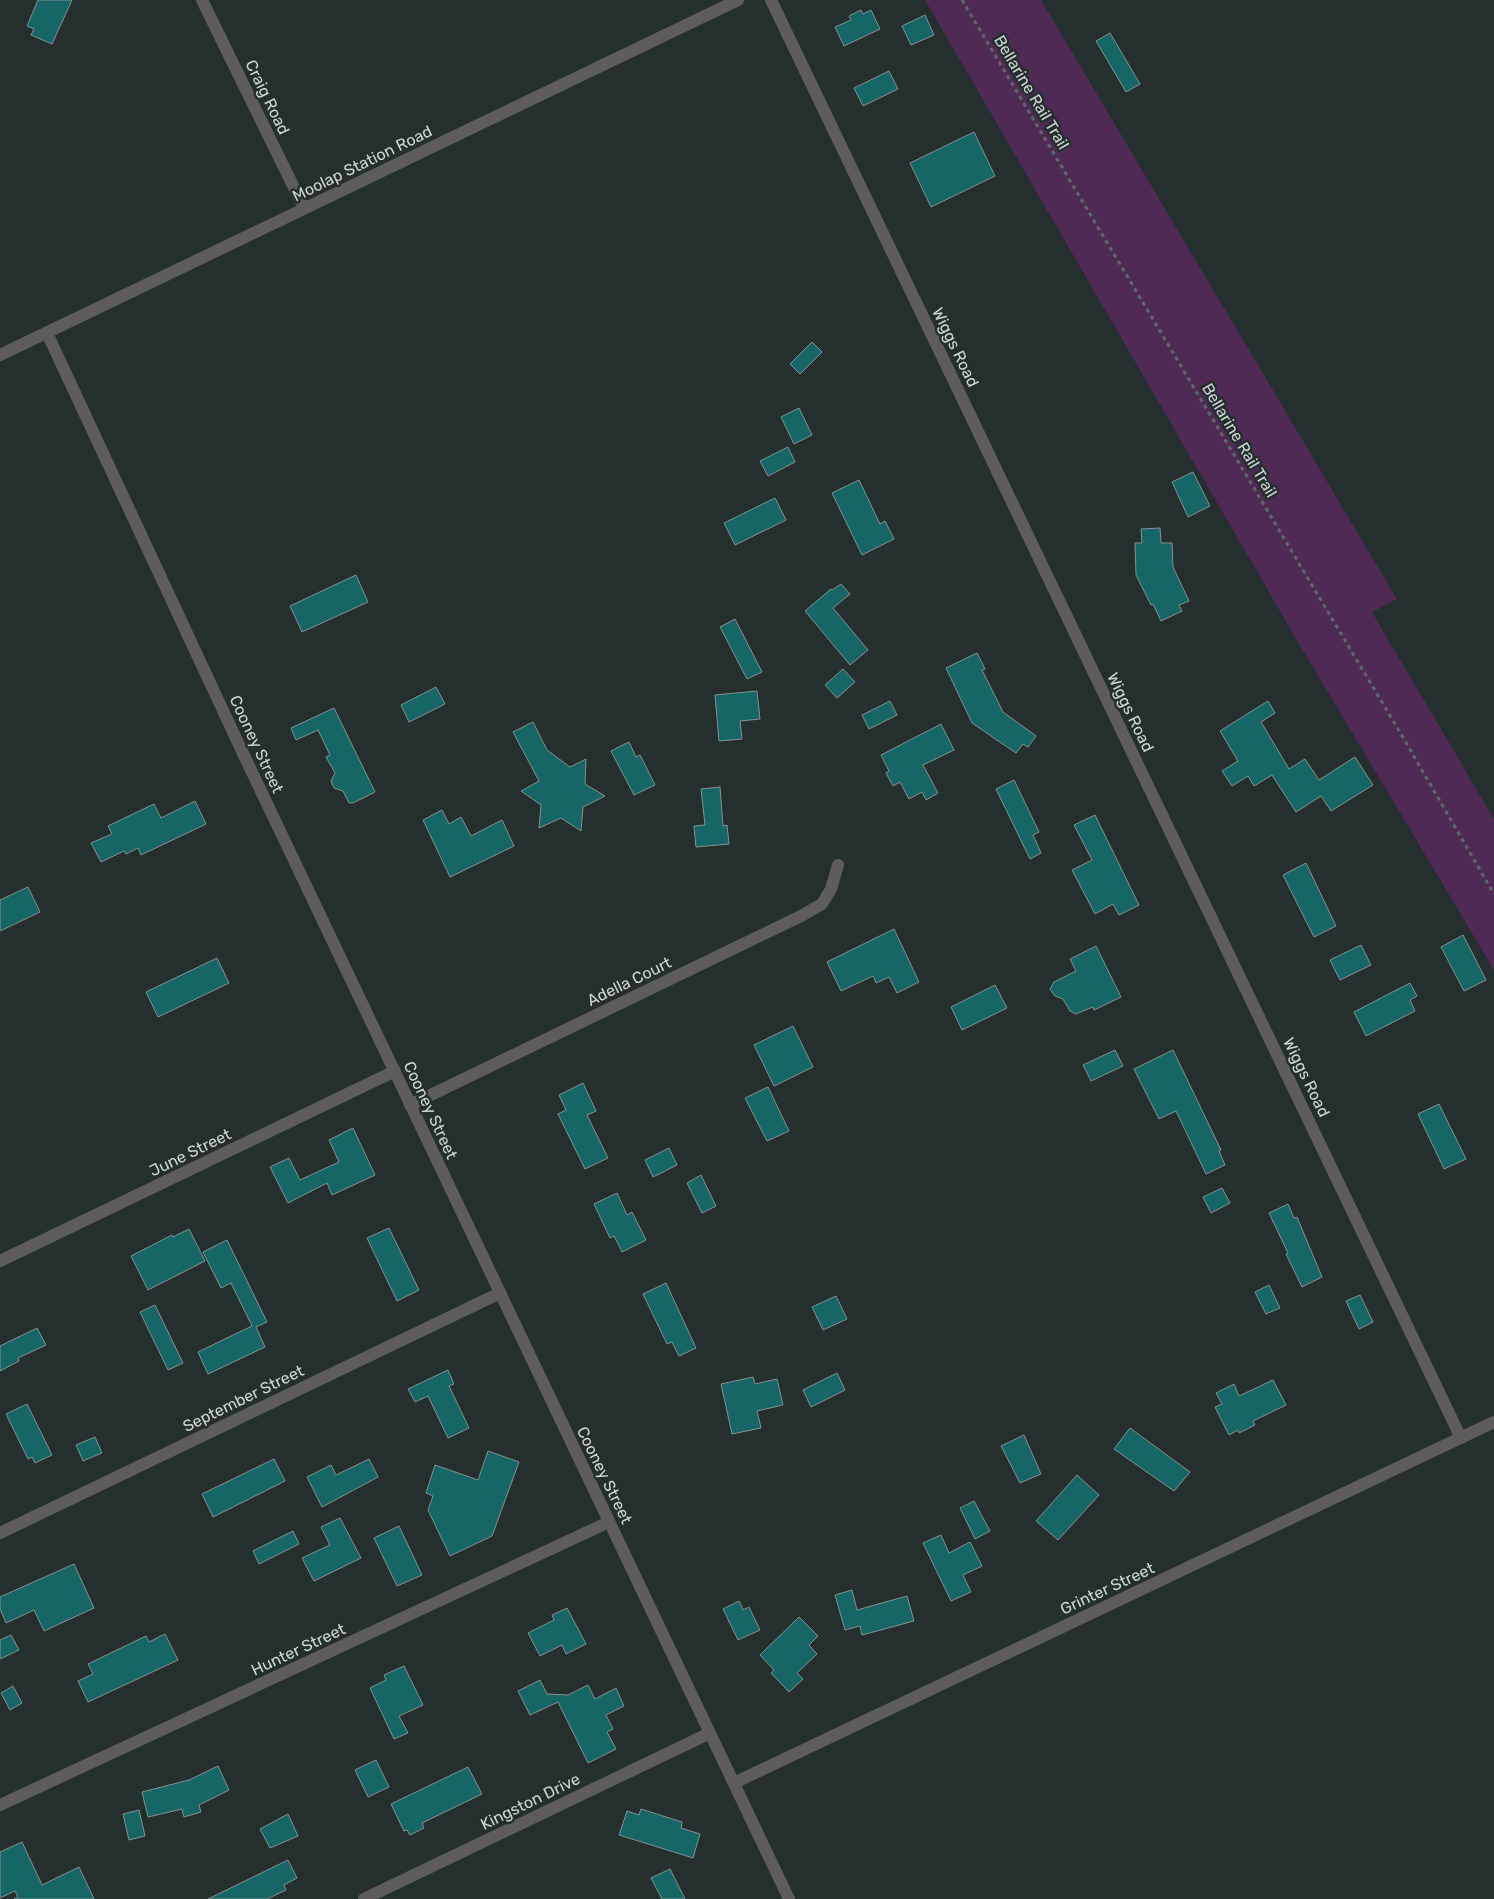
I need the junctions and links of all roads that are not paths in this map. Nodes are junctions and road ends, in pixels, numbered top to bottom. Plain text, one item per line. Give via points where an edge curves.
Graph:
1 (202, 0) edge
2 (738, 0) edge
3 (771, 0) edge
4 (304, 208) junction
5 (47, 332) junction
6 (0, 355) edge
7 (838, 865) dead end
8 (395, 1072) junction
9 (410, 1105) junction
10 (0, 1261) edge
11 (500, 1293) junction
12 (1494, 1422) edge
13 (1461, 1438) junction
14 (609, 1522) junction
15 (0, 1533) edge
16 (710, 1733) junction
17 (734, 1783) junction
18 (0, 1805) edge
19 (364, 1899) edge
20 (789, 1899) edge

1 - 4 street, Craig Road
2 - 4 street, Moolap Station Road
3 - 13 street, Wiggs Road
4 - 5 street, Moolap Station Road
5 - 6 street, Moolap Station Road
5 - 8 street, Cooney Street
7 - 9 street, Adella Court via 831,889 822,904 801,916
8 - 9 street, Cooney Street
8 - 10 street, June Street
9 - 11 street, Cooney Street
11 - 14 street, Cooney Street
11 - 15 street, September Street
12 - 13 street, Grinter Street
13 - 17 street, Grinter Street
14 - 16 street, Cooney Street
14 - 18 street, Hunter Street
16 - 17 street, Cooney Street
16 - 19 street, Kingston Drive
17 - 20 street, Cooney Street

